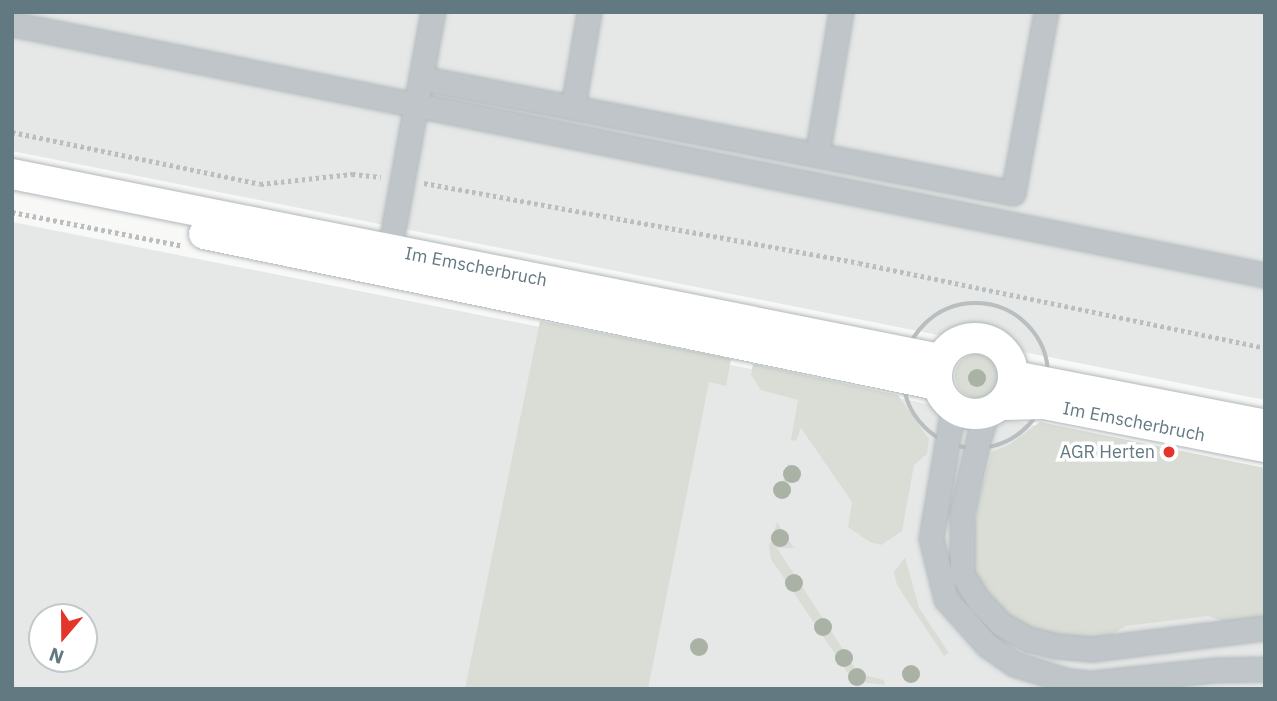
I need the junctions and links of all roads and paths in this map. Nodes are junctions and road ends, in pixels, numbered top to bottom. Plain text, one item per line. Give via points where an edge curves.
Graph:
1 (420, 12) edge
2 (589, 12) edge
3 (841, 12) edge
4 (1046, 12) edge
5 (431, 23) edge
6 (12, 24) edge
7 (421, 78) junction
8 (416, 104) junction
9 (573, 106) junction
10 (12, 132) edge
11 (817, 155) junction
12 (12, 174) edge
13 (403, 179) junction
14 (12, 194) edge
15 (388, 260) junction
16 (1265, 275) edge
17 (1265, 348) edge
18 (905, 365) junction
19 (1014, 376) junction
20 (943, 384) junction
21 (1046, 393) junction
22 (995, 409) junction
23 (1265, 425) edge
24 (947, 443) junction
25 (1265, 447) edge
26 (976, 449) junction
27 (1265, 628) edge
28 (1265, 669) edge
29 (1126, 685) edge

1 - 5 lane via 417,26
2 - 9 lane
3 - 11 lane
4 - 11 lane via 1013,193
5 - 7 lane
6 - 8 lane
7 - 8 lane
7 - 9 lane
8 - 13 lane
8 - 16 lane
9 - 11 lane
10 - 13 path via 260,184 352,174
12 - 15 main road, Im Emscherbruch
13 - 15 lane
13 - 17 path via 859,263
14 - 15 main road, Im Emscherbruch
15 - 18 main road, Im Emscherbruch
18 - 20 main road, Im Emscherbruch
18 - 21 path via 914,337 940,313 974,303 991,305 1008,310 1035,333 1044,348
18 - 24 path via 911,410 933,435
19 - 20 main road via 1011,359 1000,345 984,338 967,338 951,345
19 - 21 main road, Im Emscherbruch
19 - 22 main road via 1011,392
20 - 22 main road, Im Emscherbruch via 972,415
20 - 24 lane
21 - 22 main road, Im Emscherbruch
21 - 23 main road, Im Emscherbruch
21 - 25 main road, Im Emscherbruch
21 - 26 path via 1035,419 1009,441
22 - 26 lane
24 - 26 path
24 - 29 lane via 931,538 946,599 973,633 1014,664 1068,681
26 - 27 lane via 962,513 962,574 1001,624 1028,639 1093,649
28 - 29 lane via 1216,670

